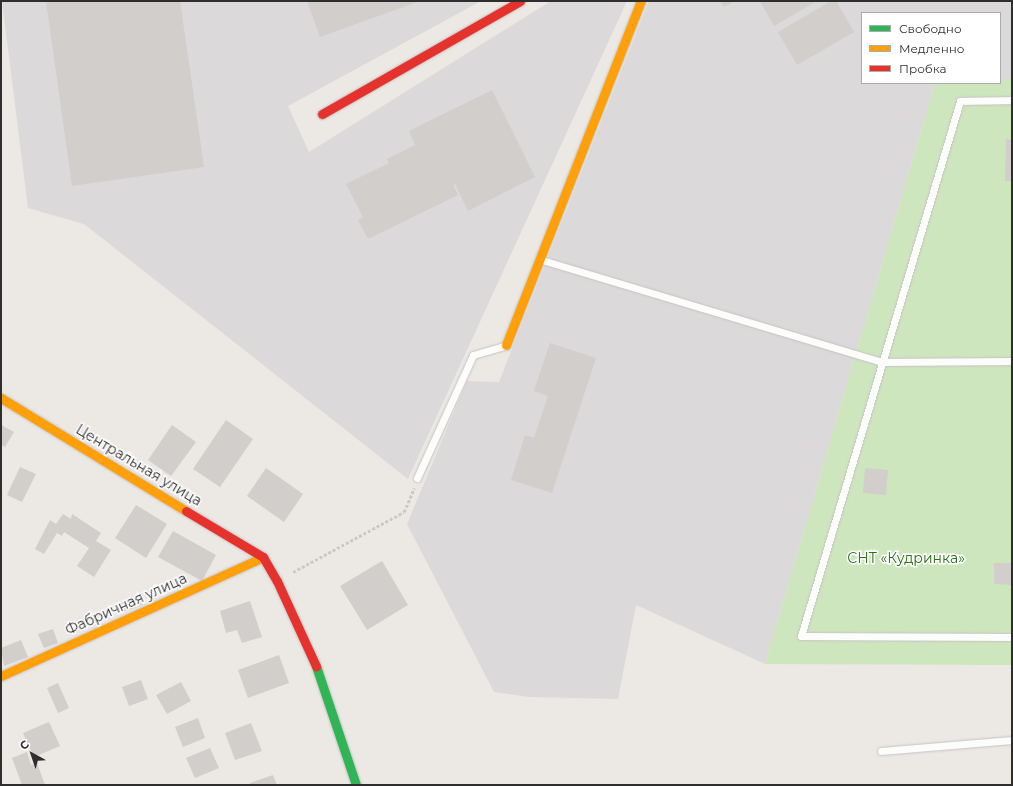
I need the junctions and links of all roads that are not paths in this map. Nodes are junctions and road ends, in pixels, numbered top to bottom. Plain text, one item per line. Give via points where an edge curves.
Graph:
1 (520, 1) edge
2 (641, 1) edge
3 (1012, 100) edge
4 (322, 114) dead end
5 (540, 260) junction
6 (506, 345) joint
7 (1012, 361) edge
8 (882, 362) junction
9 (1, 398) edge
10 (417, 478) road end
11 (263, 557) junction
12 (1012, 637) edge
13 (1, 676) edge
14 (1012, 740) edge
15 (881, 751) dead end
16 (356, 785) edge

1 - 4 street
2 - 5 street
3 - 8 lane via 960,101
5 - 6 street
5 - 8 lane
6 - 10 lane via 473,355
7 - 8 lane
8 - 12 lane via 801,636
9 - 11 street, Центральная улица
11 - 13 street, Фабричная улица
11 - 16 street via 277,581 323,681
14 - 15 lane

